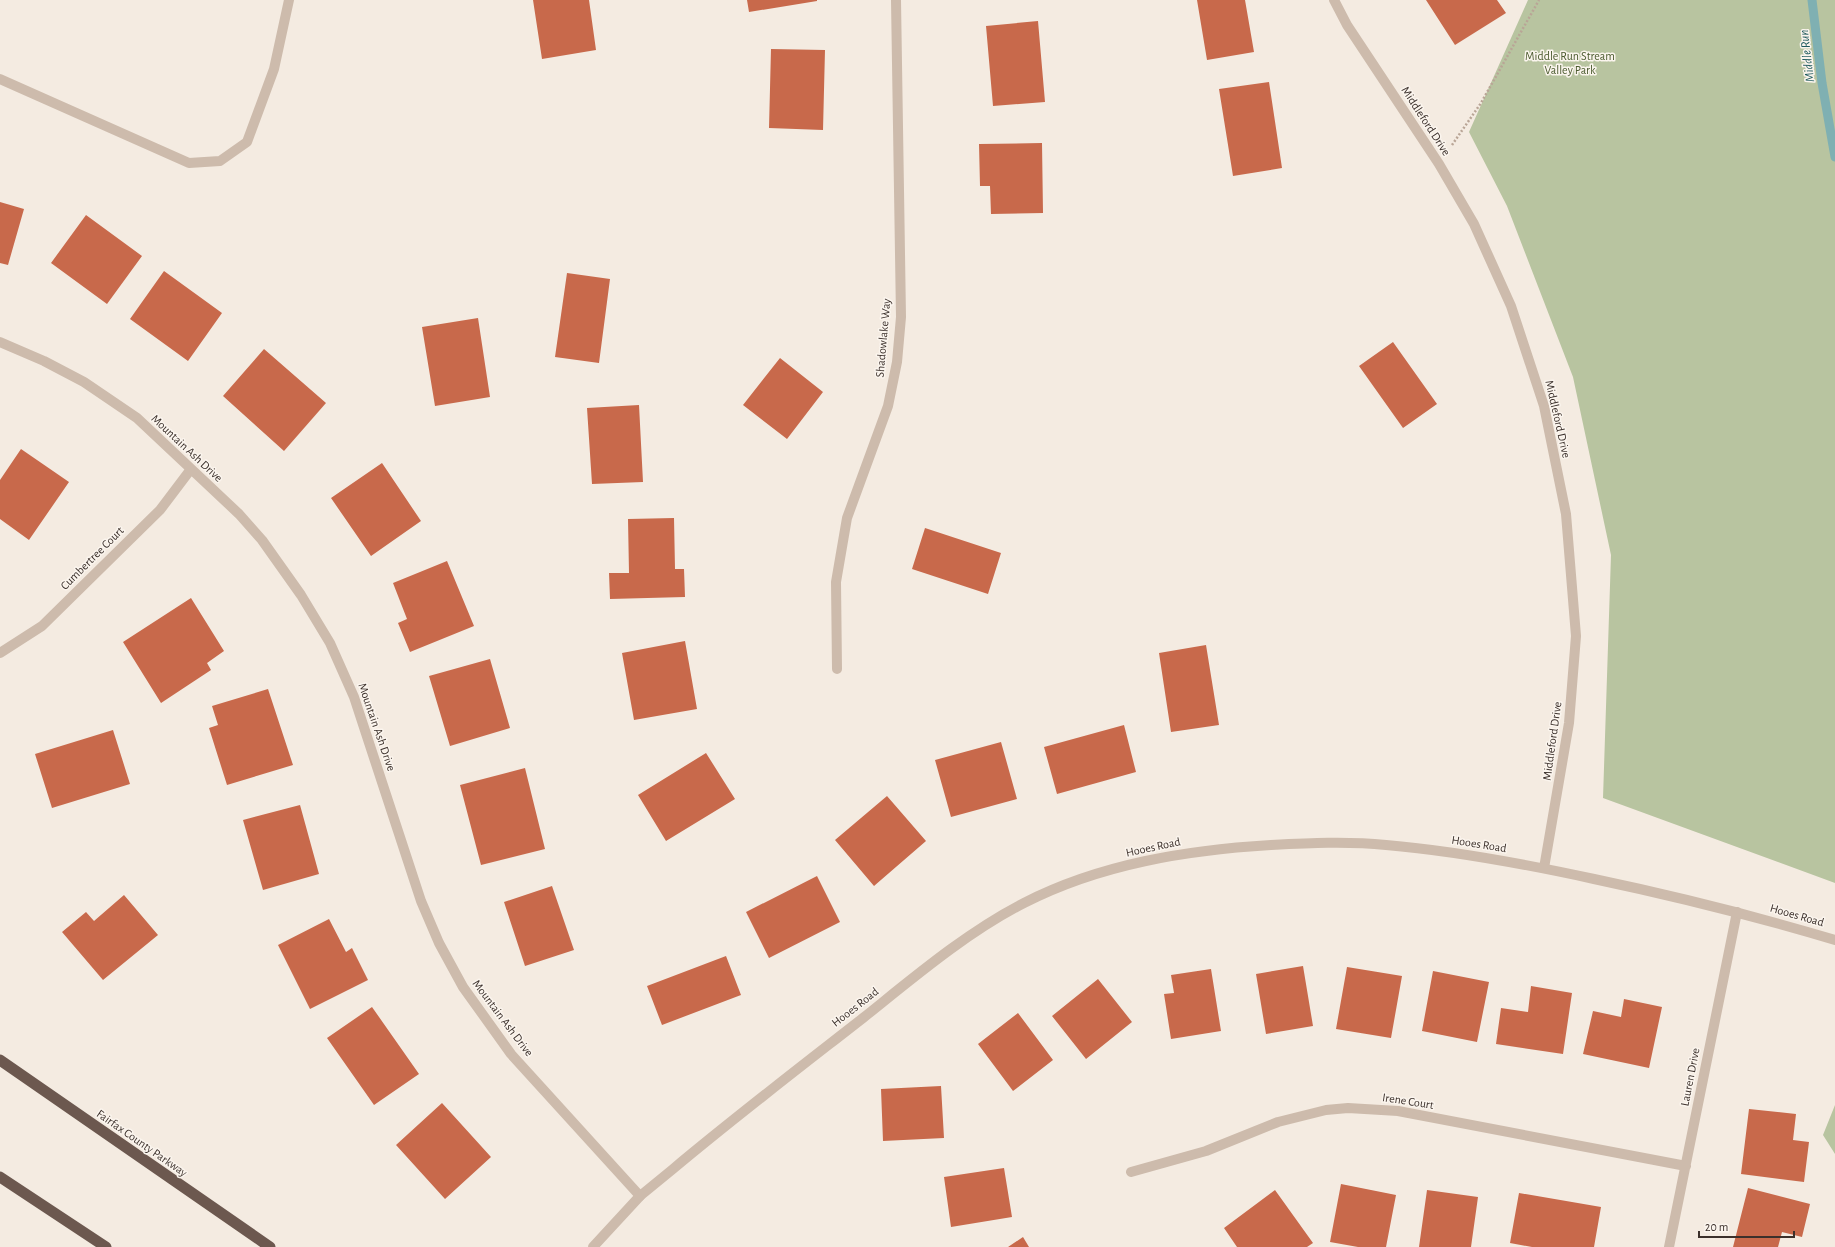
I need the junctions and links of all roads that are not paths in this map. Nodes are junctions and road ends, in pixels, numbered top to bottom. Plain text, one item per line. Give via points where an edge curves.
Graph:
1 (289, 0) edge
2 (896, 0) edge
3 (1334, 0) edge
4 (0, 79) edge
5 (0, 342) edge
6 (191, 469) junction
7 (0, 653) edge
8 (837, 669) dead end
9 (1544, 868) junction
10 (1737, 912) junction
11 (1835, 940) edge
12 (0, 1060) edge
13 (1686, 1166) junction
14 (1131, 1172) dead end
15 (0, 1177) edge
16 (640, 1196) junction
17 (106, 1247) edge
18 (270, 1247) edge
19 (593, 1247) edge
20 (1669, 1247) edge

1 - 4 street via 274,69 246,142 220,161 189,163
2 - 8 street, Shadowlake Way via 900,324 897,362 888,406 847,518 836,582
3 - 9 street, Middleford Drive via 1439,164 1474,224 1512,306 1544,406 1566,514 1576,636 1574,681 1563,768
5 - 6 street, Mountain Ash Drive via 84,382 137,418
6 - 7 street, Cumbertree Court via 160,510 42,626
6 - 16 street, Mountain Ash Drive via 239,514 262,540 301,595 330,643 354,697 421,901 439,943 463,987 511,1054
9 - 10 street, Hooes Road
9 - 16 street, Hooes Road via 1410,847 1345,842 1310,843 1212,849 1182,854 1127,866 1063,885 1021,904 972,935 702,1144
10 - 11 street, Hooes Road
10 - 13 street, Lauren Drive
12 - 18 highway, Fairfax County Parkway
13 - 14 street, Irene Court via 1398,1111 1348,1108 1326,1110 1278,1122 1206,1151
13 - 20 street, Lauren Drive
15 - 17 highway
16 - 19 street, Hooes Road

